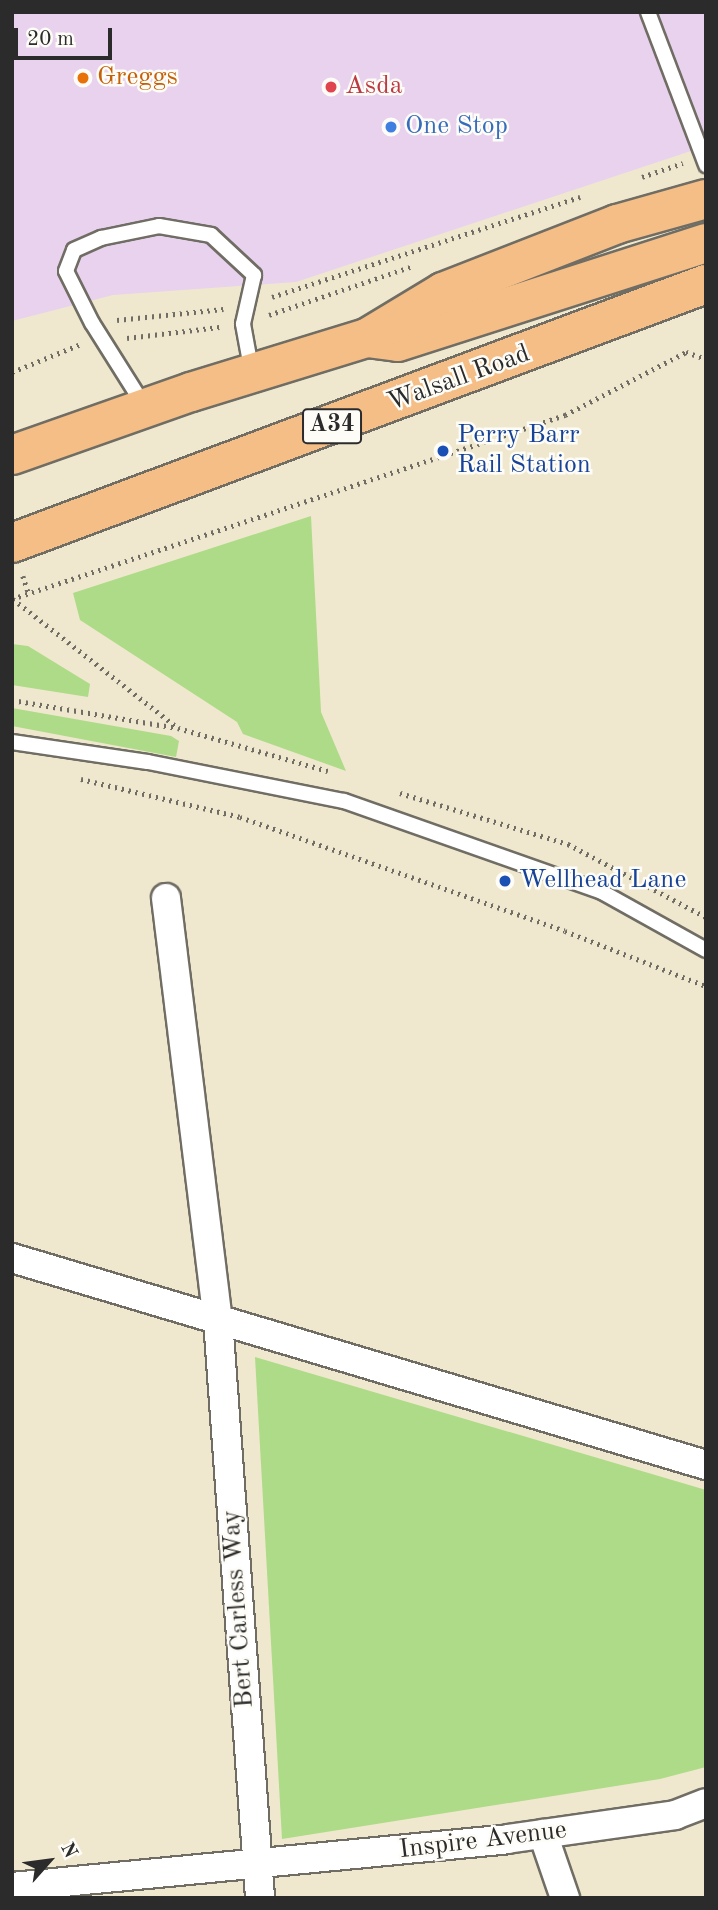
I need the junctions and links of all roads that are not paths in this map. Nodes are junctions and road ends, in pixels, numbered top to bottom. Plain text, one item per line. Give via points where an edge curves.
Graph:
1 (648, 12) edge
2 (703, 161) edge
3 (706, 199) edge
4 (706, 243) edge
5 (706, 284) edge
6 (706, 302) edge
7 (651, 308) junction
8 (367, 338) junction
9 (252, 374) junction
10 (147, 410) junction
11 (12, 455) edge
12 (13, 543) edge
13 (12, 742) edge
14 (166, 898) dead end
15 (706, 950) edge
16 (12, 1258) edge
17 (218, 1320) junction
18 (706, 1465) edge
19 (706, 1803) edge
20 (543, 1834) junction
21 (257, 1866) junction
22 (12, 1887) edge
23 (260, 1898) edge
24 (565, 1898) edge

1 - 2 lane
3 - 8 main road, Walsall Road via 617,224 443,292
4 - 8 main road, Walsall Road via 398,342
5 - 7 main road, Walsall Road / A34
6 - 7 main road
7 - 12 main road, Walsall Road / A34
8 - 9 main road, Walsall Road
9 - 10 main road, Walsall Road via 191,391
9 - 10 lane via 243,324 254,275 211,235 159,226 101,237 74,250 66,271
10 - 11 main road, Walsall Road
13 - 15 lane via 148,762 344,801 602,892
14 - 17 street, Bert Carless Way
16 - 17 street
17 - 18 street
17 - 21 street, Bert Carless Way
19 - 20 street, Inspire Avenue via 675,1815
20 - 21 street, Inspire Avenue
20 - 24 street
21 - 22 street, Inspire Avenue
21 - 23 street, Bert Carless Way

